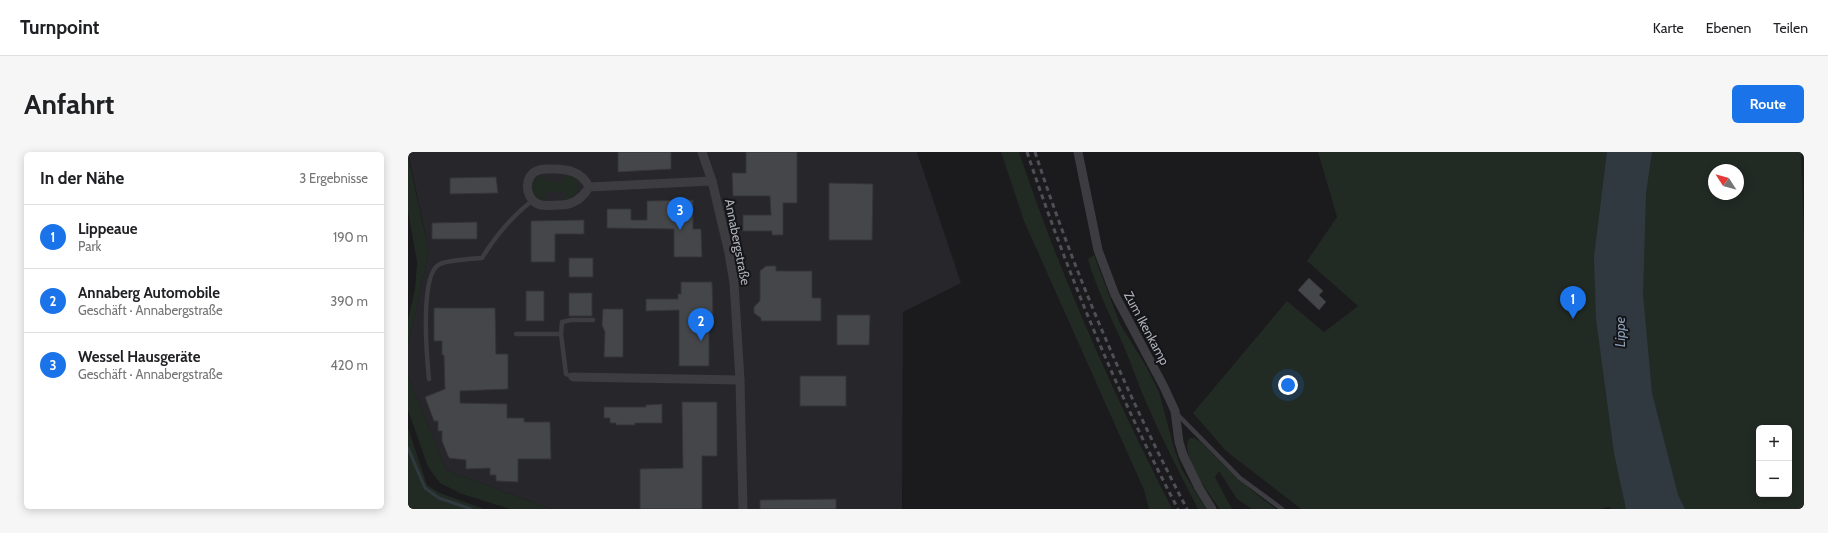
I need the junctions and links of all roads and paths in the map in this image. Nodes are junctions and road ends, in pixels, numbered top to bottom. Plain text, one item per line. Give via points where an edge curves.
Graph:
1 (702, 152) edge
2 (1078, 152) edge
3 (712, 181) junction
4 (589, 187) junction
5 (533, 200) junction
6 (593, 320) dead end
7 (516, 334) dead end
8 (561, 334) junction
9 (573, 377) joint
10 (428, 379) dead end
11 (740, 380) junction
12 (1175, 411) junction
13 (742, 509) edge
14 (1212, 509) edge
15 (1282, 509) edge

1 - 3 street, Annabergstraße
2 - 12 street, Zum Ikenkamp via 1098,250 1105,270 1115,295
3 - 4 street
3 - 11 street, Annabergstraße via 734,283
4 - 5 street via 585,194 571,204 542,205
4 - 5 street via 581,176 568,169 543,169 533,173 528,182 528,192
5 - 10 lane via 515,214 492,241 482,258 439,264 432,270 428,283 425,338
6 - 8 lane via 562,322
7 - 8 lane
8 - 9 lane via 566,374
9 - 11 street
11 - 13 street, Annabergstraße
12 - 14 street, Zum Ikenkamp via 1179,442 1199,488
12 - 15 lane via 1240,478

